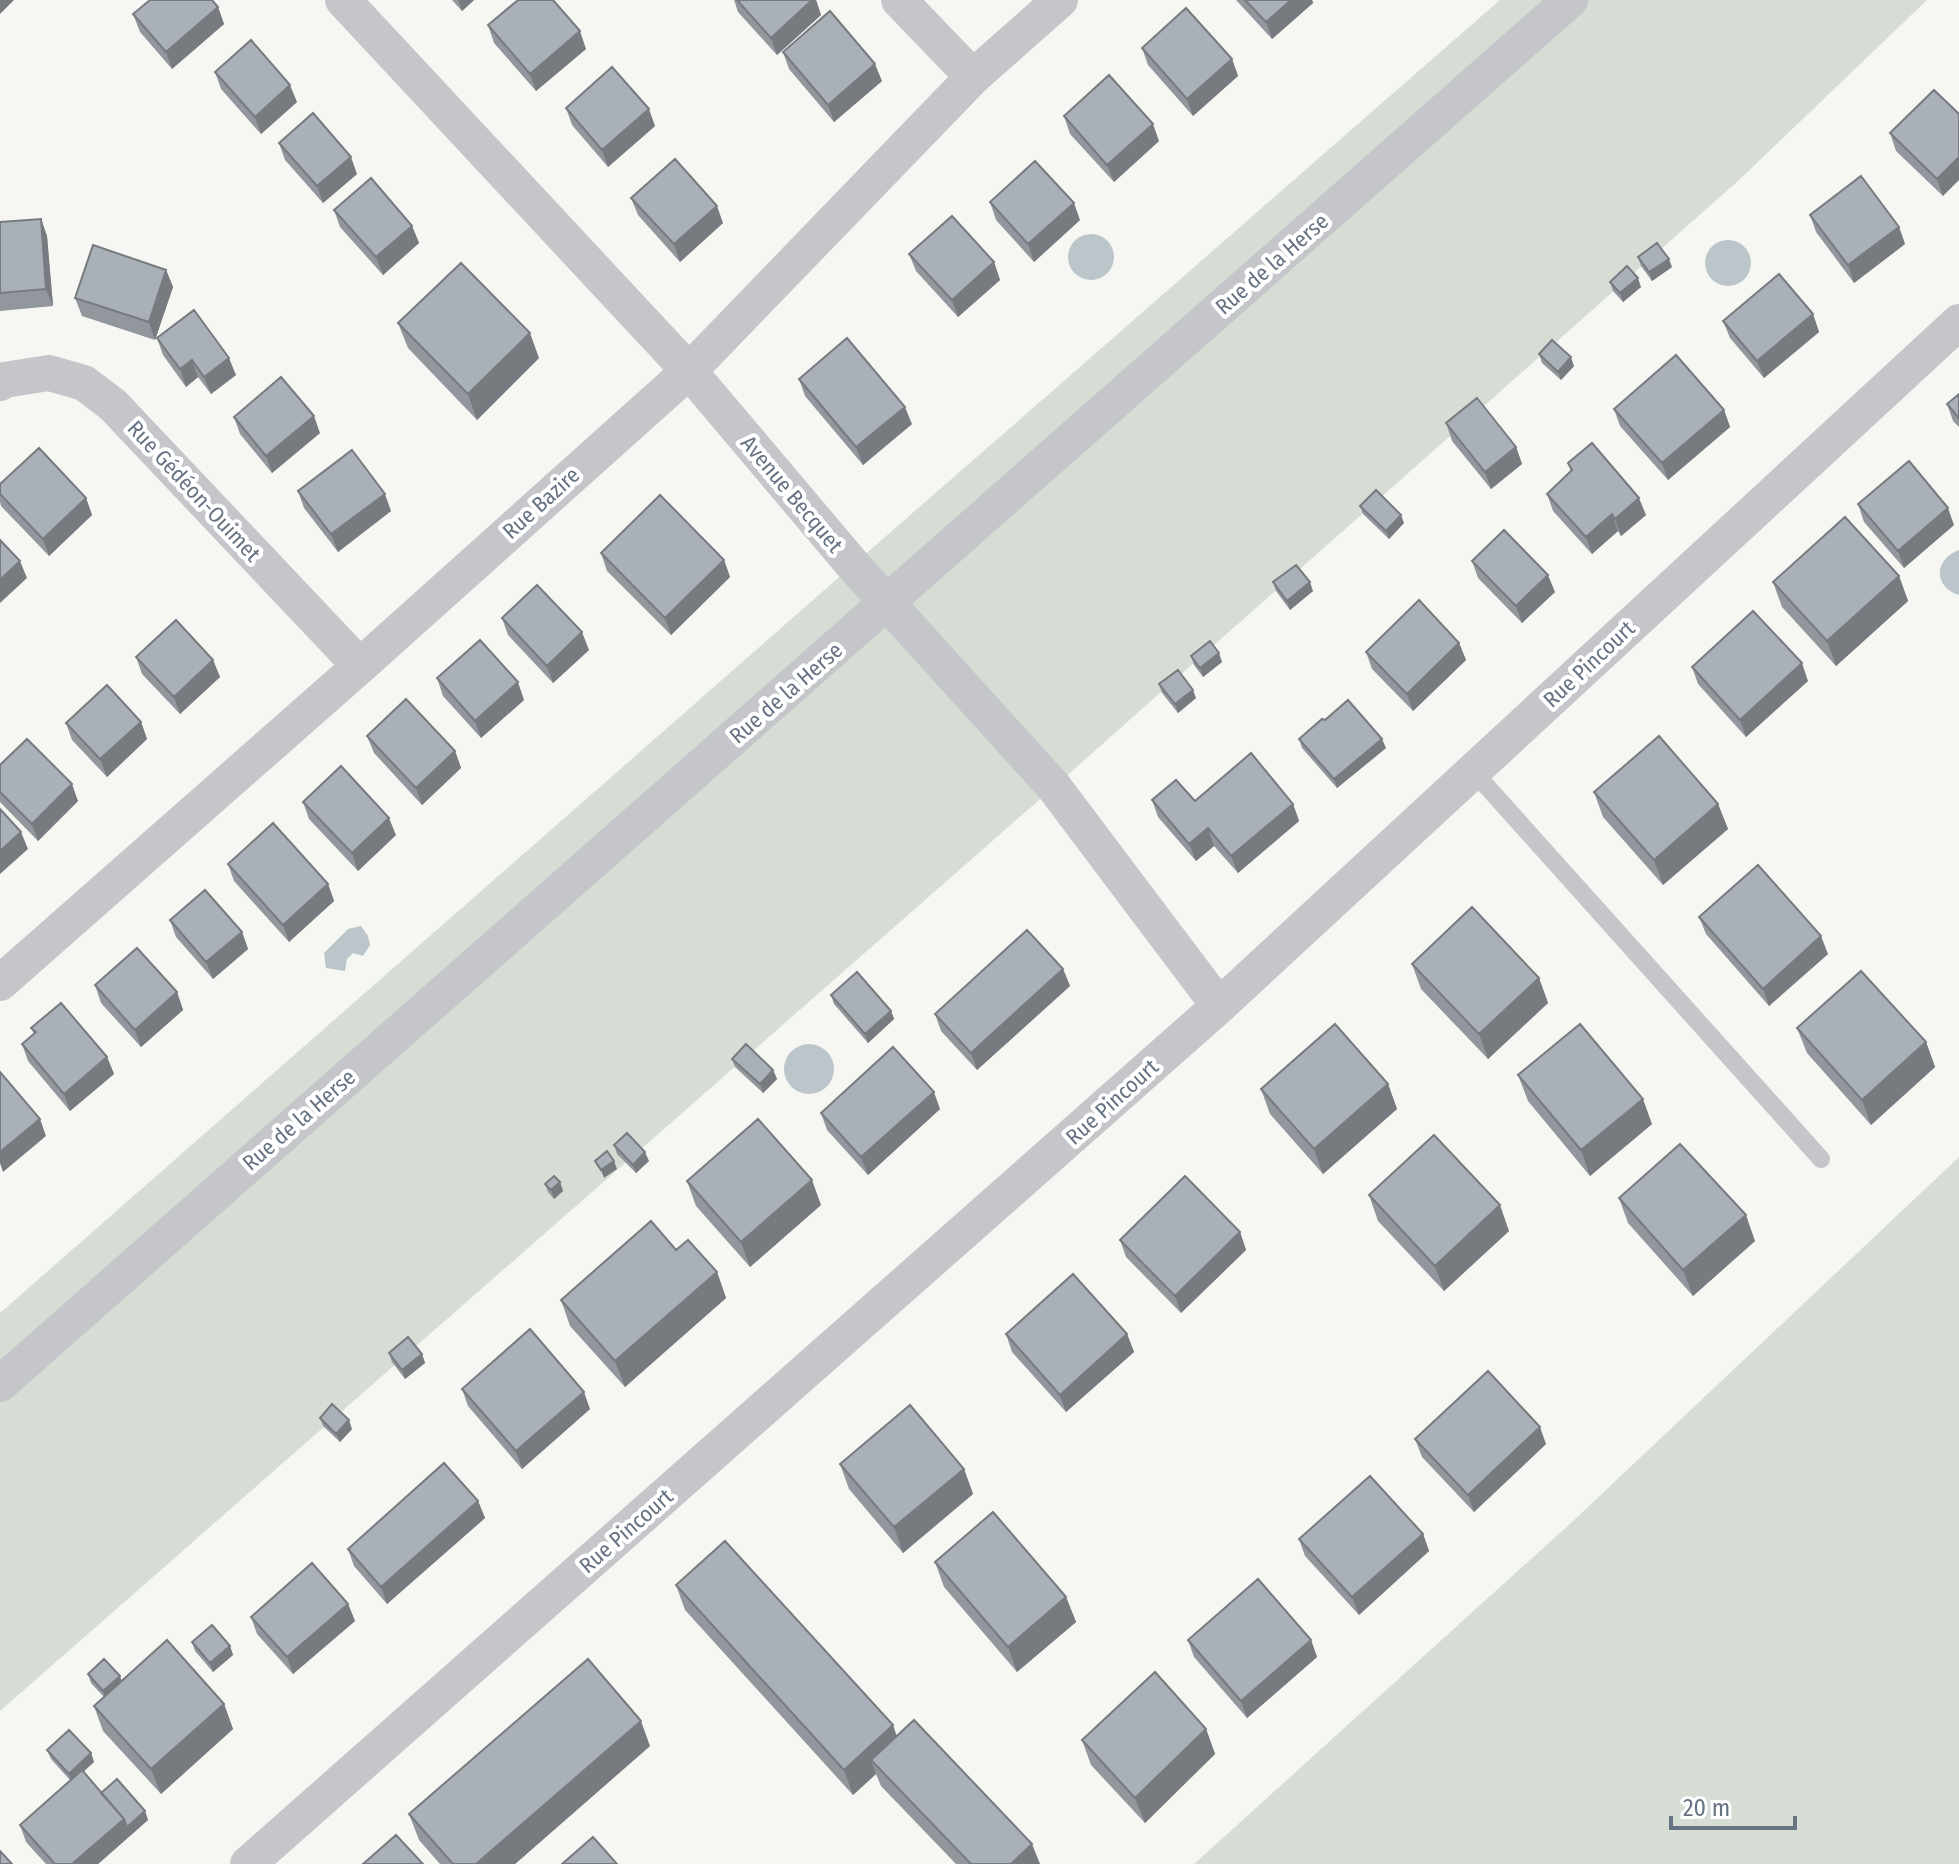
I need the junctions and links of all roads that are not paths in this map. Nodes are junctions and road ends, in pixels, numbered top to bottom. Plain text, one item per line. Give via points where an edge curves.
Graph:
1 (343, 0) edge
2 (899, 0) edge
3 (1060, 0) edge
4 (1570, 0) edge
5 (973, 77) junction
6 (1959, 322) edge
7 (689, 371) junction
8 (0, 383) edge
9 (888, 603) junction
10 (360, 666) junction
11 (1473, 771) junction
12 (0, 983) edge
13 (1219, 1006) junction
14 (1821, 1159) dead end
15 (0, 1384) edge
16 (248, 1864) edge

1 - 7 street, Avenue Becquet
2 - 5 street
3 - 5 street, Rue Bazire
4 - 9 street, Rue de la Herse
5 - 7 street, Rue Bazire
6 - 11 street, Rue Pincourt
7 - 9 street, Avenue Becquet
7 - 10 street, Rue Bazire
8 - 10 street, Rue Gédéon-Ouimet via 49,373 84,383 113,405
9 - 13 street, Avenue Becquet via 1054,787
9 - 15 street, Rue de la Herse
10 - 12 street, Rue Bazire
11 - 13 street, Rue Pincourt
11 - 14 lane
13 - 16 street, Rue Pincourt

